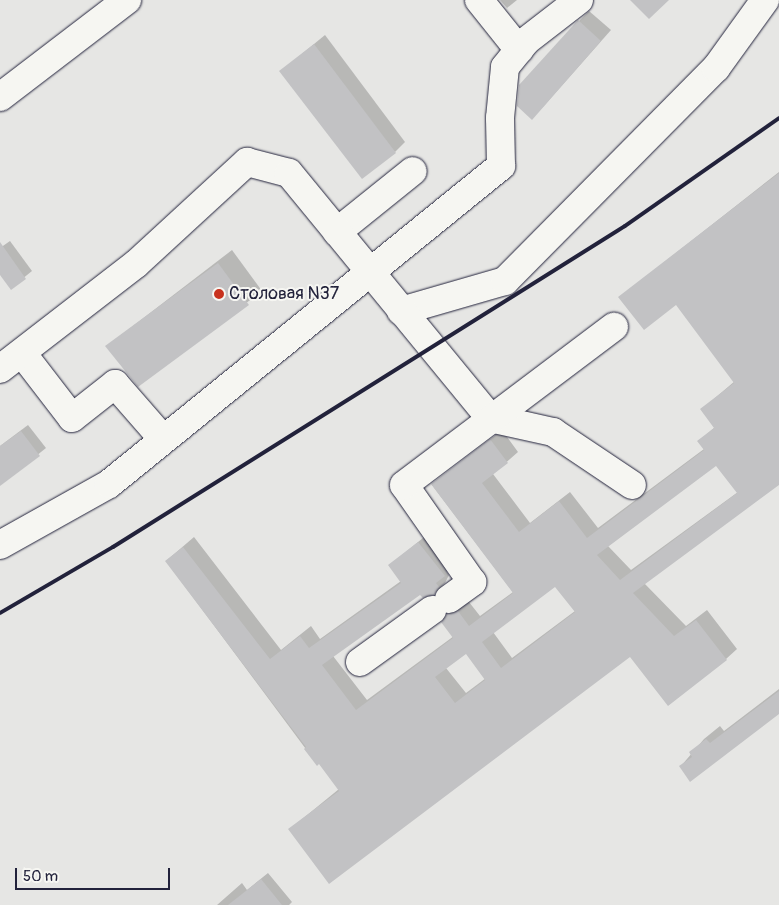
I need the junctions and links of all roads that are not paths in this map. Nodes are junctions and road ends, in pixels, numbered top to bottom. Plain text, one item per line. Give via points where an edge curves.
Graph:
1 (127, 0) edge
2 (479, 0) edge
3 (579, 0) edge
4 (765, 0) edge
5 (519, 50) junction
6 (0, 97) edge
7 (413, 171) dead end
8 (337, 232) junction
9 (371, 274) junction
10 (401, 311) junction
11 (614, 327) dead end
12 (22, 353) junction
13 (0, 370) edge
14 (490, 418) junction
15 (163, 439) junction
16 (632, 485) dead end
17 (0, 545) edge
18 (360, 662) dead end

1 - 6 street
2 - 5 street
3 - 5 street
4 - 10 street via 716,68 506,281
5 - 9 street via 505,67 500,118 501,166
7 - 8 street
8 - 9 street
8 - 12 street via 289,173 247,162 136,264
9 - 10 street
9 - 15 street
10 - 14 street
11 - 14 street
12 - 13 street
12 - 15 street via 72,418 115,384
14 - 16 street via 553,432
14 - 18 street via 404,485 472,582
15 - 17 street via 109,484

